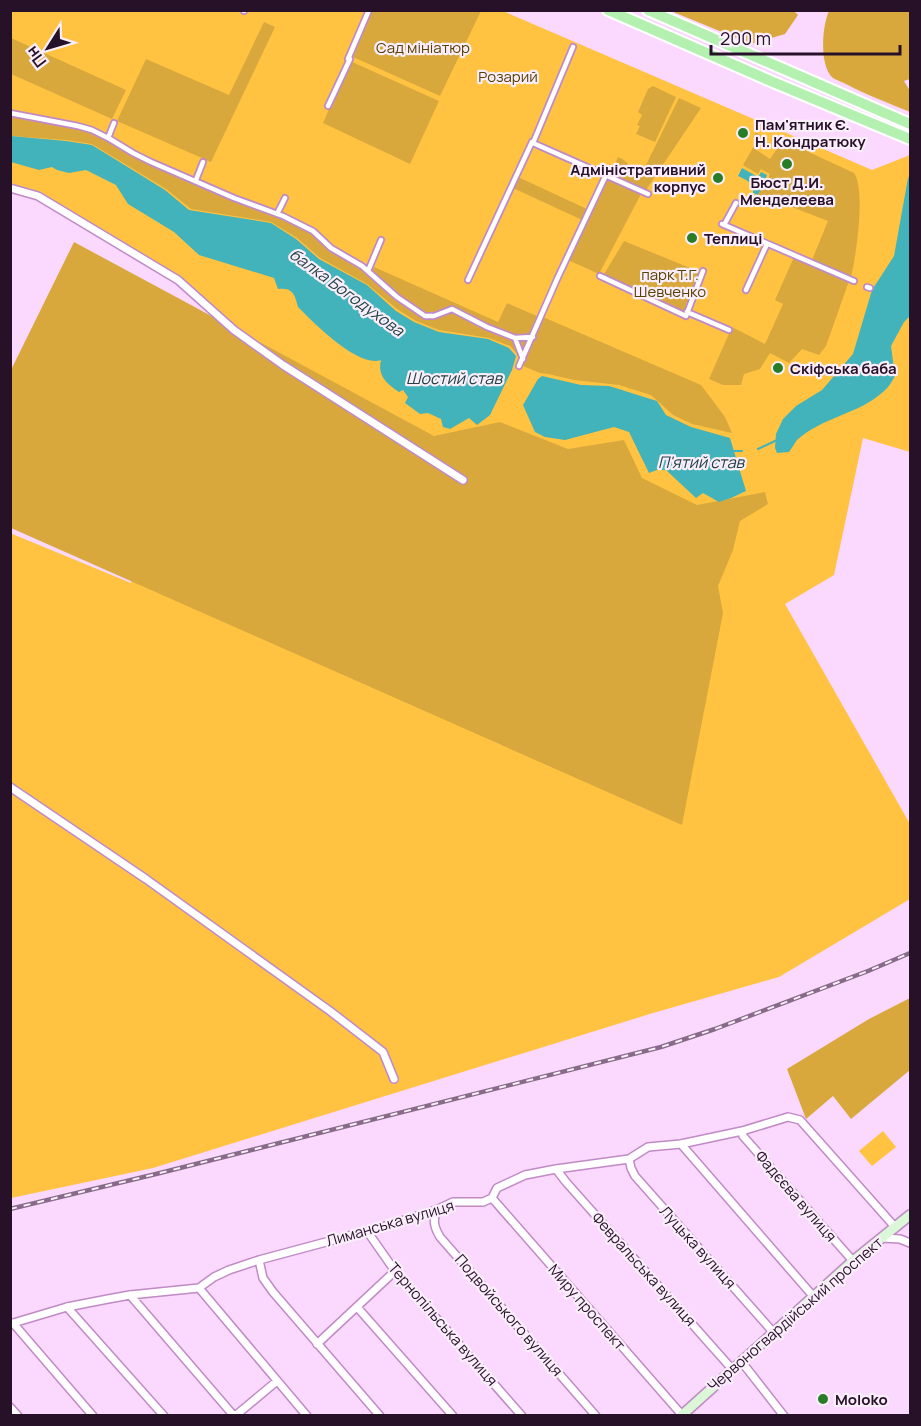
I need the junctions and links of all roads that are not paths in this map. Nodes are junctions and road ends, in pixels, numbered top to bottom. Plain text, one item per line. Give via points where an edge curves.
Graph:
1 (369, 10) edge
2 (608, 10) edge
3 (648, 10) edge
4 (573, 47) dead end
5 (328, 106) dead end
6 (10, 113) edge
7 (114, 123) dead end
8 (910, 124) edge
9 (108, 138) junction
10 (910, 139) edge
11 (532, 142) dead end
12 (203, 162) dead end
13 (606, 175) junction
14 (196, 180) junction
15 (10, 188) edge
16 (648, 194) dead end
17 (285, 198) dead end
18 (736, 203) dead end
19 (277, 214) junction
20 (381, 240) dead end
21 (767, 244) junction
22 (368, 271) junction
23 (703, 272) dead end
24 (600, 276) dead end
25 (468, 280) dead end
26 (855, 281) dead end
27 (746, 290) dead end
28 (687, 312) junction
29 (729, 330) dead end
30 (514, 338) junction
31 (532, 338) junction
32 (523, 359) junction
33 (519, 366) dead end
34 (463, 480) dead end
35 (10, 787) edge
36 (394, 1079) dead end
37 (742, 1131) junction
38 (681, 1144) junction
39 (629, 1160) junction
40 (556, 1169) junction
41 (492, 1198) junction
42 (436, 1210) junction
43 (910, 1215) edge
44 (895, 1227) junction
45 (367, 1231) junction
46 (882, 1238) junction
47 (910, 1243) edge
48 (259, 1260) junction
49 (853, 1261) junction
50 (395, 1271) junction
51 (199, 1288) junction
52 (130, 1295) junction
53 (813, 1296) junction
54 (67, 1307) junction
55 (357, 1307) junction
56 (12, 1324) edge
57 (773, 1332) junction
58 (317, 1344) junction
59 (741, 1361) junction
60 (732, 1369) junction
61 (277, 1381) junction
62 (10, 1407) edge
63 (682, 1415) edge
64 (18, 1416) edge
65 (93, 1416) edge
66 (164, 1416) edge
67 (235, 1416) edge
68 (307, 1416) edge
69 (380, 1416) edge
70 (453, 1416) edge
71 (522, 1416) edge
72 (596, 1416) edge
73 (784, 1416) edge

1 - 5 street
2 - 10 main road
3 - 8 main road
4 - 13 street via 532,142
6 - 9 street via 78,126
7 - 9 street
9 - 14 street
11 - 25 street
12 - 14 street
13 - 16 street
13 - 31 street
14 - 19 street
15 - 34 street via 38,196 178,280 234,330 283,365
17 - 19 street
18 - 21 street via 723,224
19 - 22 street via 313,231 331,248
20 - 22 street
21 - 26 street
21 - 27 street
22 - 30 street via 425,316 452,309
23 - 28 street
24 - 28 street via 686,316
28 - 29 street
30 - 31 street
30 - 32 street
31 - 32 street
32 - 33 street
35 - 36 street via 330,1011 383,1052
37 - 38 street
37 - 44 street via 788,1117 800,1120
37 - 49 street, Фадєєва вулиця
38 - 39 street via 648,1147
38 - 53 street
39 - 40 street
39 - 57 street, Луцька вулиця via 635,1176
40 - 41 street via 508,1182 497,1188
40 - 60 street, Февральська вулиця
41 - 42 street, Лиманська вулиця via 483,1202 453,1202
41 - 63 street, Миру проспект
42 - 45 street, Лиманська вулиця
42 - 72 street, Подвойського вулиця via 435,1229 440,1237
43 - 44 main road, Червоногвардійський проспект
44 - 46 main road, Червоногвардійський проспект
45 - 48 street, Лиманська вулиця
45 - 50 street, Тернопільська вулиця
46 - 47 street
46 - 49 main road, Червоногвардійський проспект
48 - 51 street, Лиманська вулиця via 229,1270
48 - 58 street via 263,1278
49 - 53 main road, Червоногвардійський проспект
50 - 55 street
50 - 71 street, Тернопільська вулиця
51 - 52 street, Лиманська вулиця
51 - 61 street
52 - 54 street, Лиманська вулиця
52 - 67 street
53 - 57 main road, Червоногвардійський проспект
54 - 56 street, Лиманська вулиця
54 - 66 street
55 - 58 street
55 - 70 street
56 - 65 street
57 - 59 main road, Червоногвардійський проспект
58 - 69 street
59 - 60 main road, Червоногвардійський проспект
59 - 73 street
60 - 63 main road, Червоногвардійський проспект
61 - 67 street
61 - 68 street
62 - 64 street

